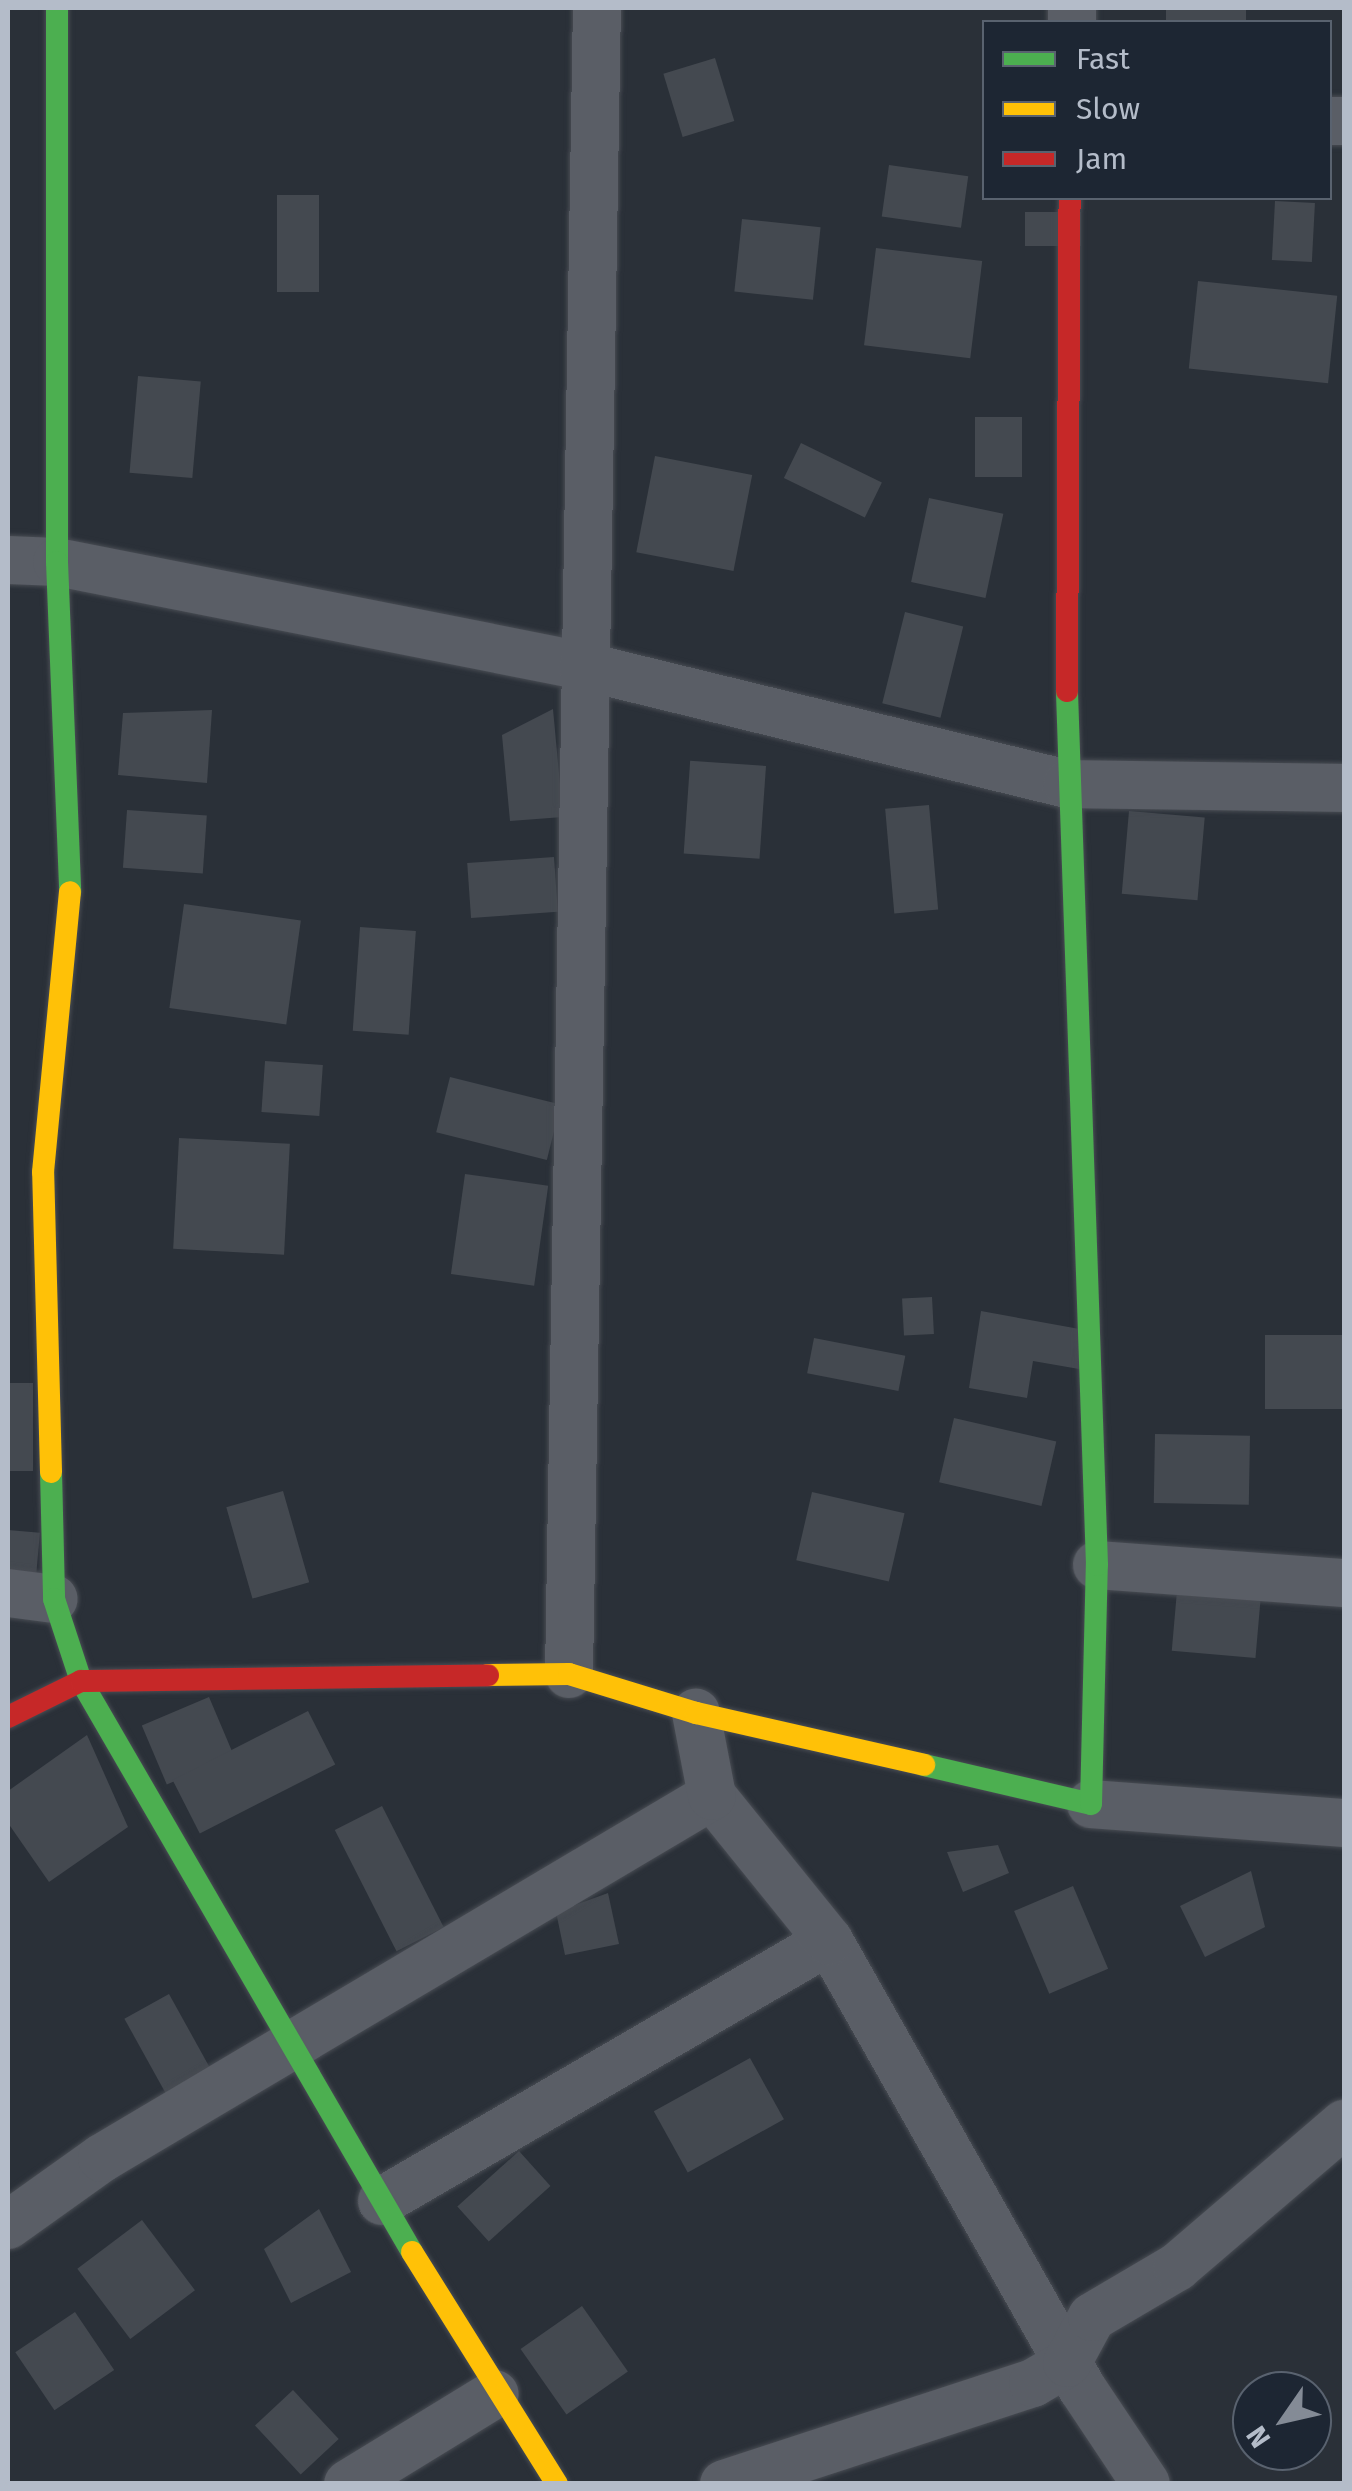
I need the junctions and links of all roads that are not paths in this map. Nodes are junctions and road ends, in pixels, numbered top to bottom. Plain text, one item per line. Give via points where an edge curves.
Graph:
1 (57, 8) edge
2 (597, 8) edge
3 (1070, 200) edge
4 (8, 560) edge
5 (57, 562) junction
6 (583, 666) junction
7 (1066, 784) junction
8 (1344, 788) edge
9 (1097, 1565) junction
10 (1344, 1583) edge
11 (8, 1594) edge
12 (54, 1599) junction
13 (569, 1674) junction
14 (81, 1681) junction
15 (696, 1713) junction
16 (8, 1717) edge
17 (712, 1796) junction
18 (1091, 1804) junction
19 (1344, 1823) edge
20 (829, 1940) junction
21 (292, 2045) junction
22 (1344, 2124) edge
23 (382, 2202) junction
24 (8, 2225) edge
25 (1067, 2363) junction
26 (495, 2394) junction
27 (348, 2484) edge
28 (556, 2484) edge
29 (724, 2484) edge
30 (1146, 2484) edge

1 - 5 street
2 - 6 street
3 - 7 street
4 - 5 street
5 - 6 street
5 - 12 street via 71,924 43,1172
6 - 7 street
6 - 13 street
7 - 8 street
7 - 9 street
9 - 10 street
9 - 18 street
11 - 12 street
12 - 14 street
13 - 14 street
13 - 15 street
14 - 16 street
14 - 21 street
15 - 17 street
15 - 18 street
17 - 20 street
17 - 21 street
18 - 19 street
20 - 23 street
20 - 25 street
21 - 23 street
21 - 24 street
22 - 25 street via 1177,2267 1092,2317
23 - 26 street
25 - 29 street via 1032,2382
25 - 30 street
26 - 27 street
26 - 28 street

